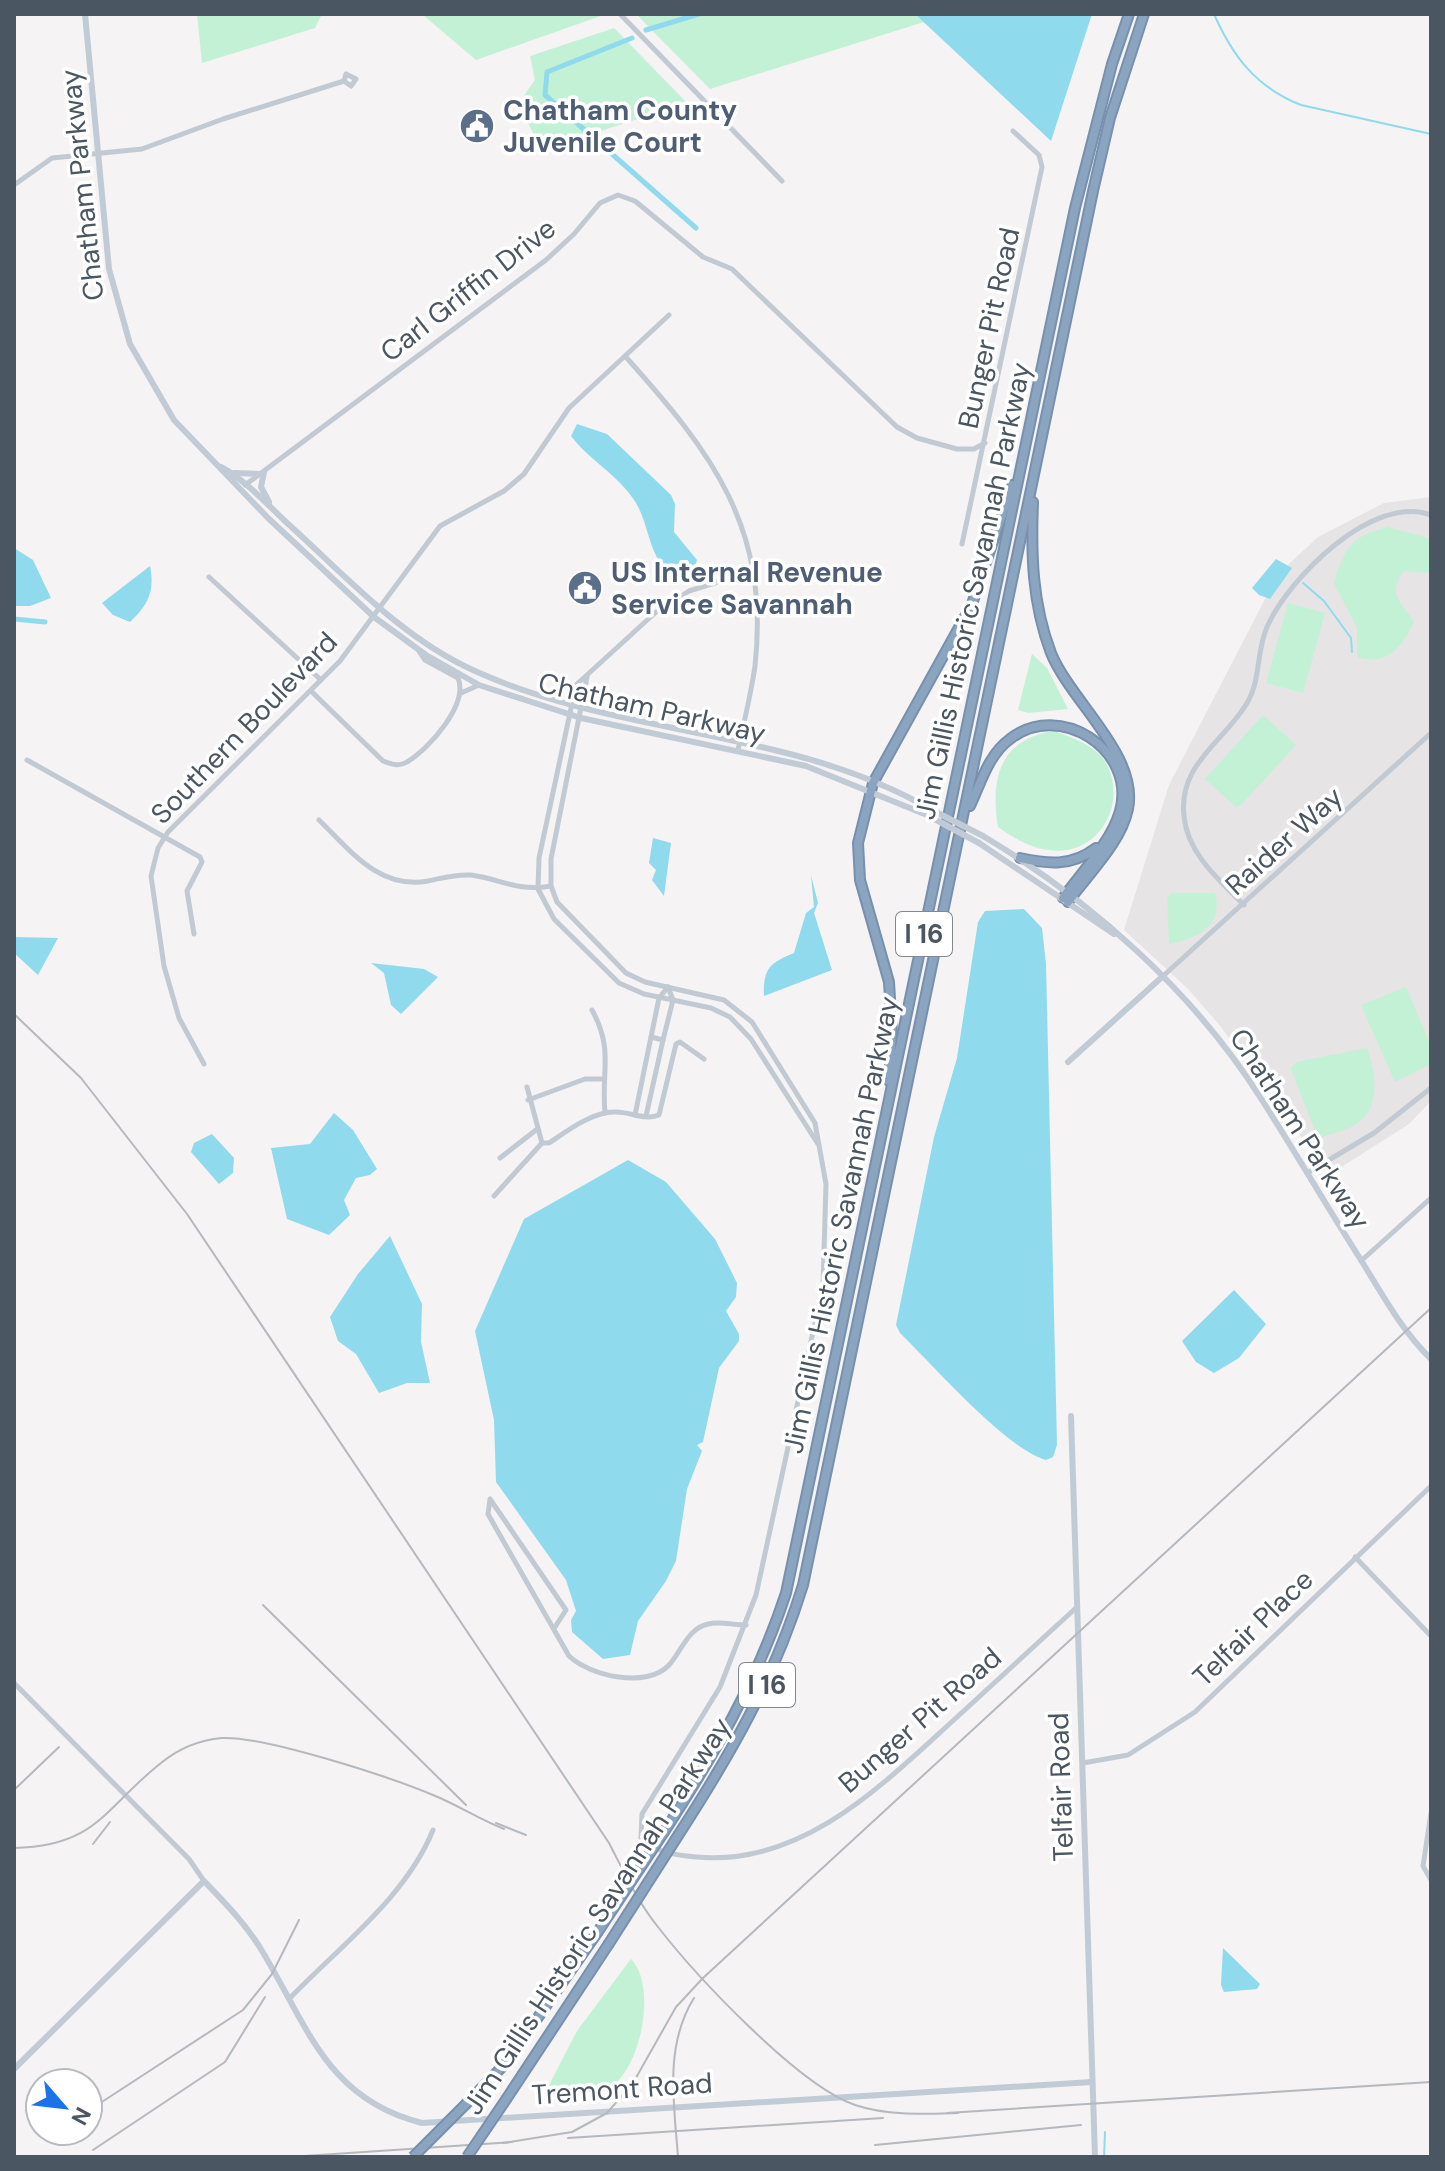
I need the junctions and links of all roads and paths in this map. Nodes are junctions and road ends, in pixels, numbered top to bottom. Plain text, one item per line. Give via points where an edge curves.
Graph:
1 (85, 14) edge
2 (620, 14) edge
3 (1129, 14) edge
4 (1144, 14) edge
5 (344, 81) dead end
6 (1013, 131) dead end
7 (99, 156) junction
8 (782, 181) dead end
9 (14, 185) edge
10 (669, 315) dead end
11 (625, 356) junction
12 (985, 443) junction
13 (1023, 456) junction
14 (217, 465) junction
15 (1035, 471) junction
16 (231, 472) junction
17 (263, 473) junction
18 (242, 487) junction
19 (278, 514) junction
20 (1431, 515) edge
21 (962, 544) dead end
22 (209, 577) dead end
23 (754, 580) junction
24 (381, 609) junction
25 (374, 617) junction
26 (419, 651) junction
27 (587, 677) junction
28 (321, 680) junction
29 (479, 685) junction
30 (311, 691) junction
31 (460, 694) junction
32 (570, 704) junction
33 (584, 707) junction
34 (567, 714) junction
35 (581, 718) junction
36 (1431, 733) edge
37 (740, 740) junction
38 (738, 750) junction
39 (27, 760) dead end
40 (872, 786) junction
41 (964, 818) junction
42 (319, 820) dead end
43 (166, 836) junction
44 (1107, 836) junction
45 (981, 840) junction
46 (1020, 858) junction
47 (551, 886) junction
48 (538, 889) junction
49 (1068, 896) junction
50 (1244, 905) junction
51 (194, 934) dead end
52 (1162, 977) junction
53 (668, 987) junction
54 (659, 998) junction
55 (673, 1000) junction
56 (592, 1010) dead end
57 (651, 1037) junction
58 (663, 1040) junction
59 (704, 1059) dead end
60 (1068, 1062) dead end
61 (204, 1064) dead end
62 (603, 1079) junction
63 (527, 1087) dead end
64 (1431, 1088) edge
65 (528, 1100) junction
66 (605, 1113) junction
67 (635, 1115) junction
68 (646, 1116) junction
69 (884, 1122) junction
70 (536, 1130) junction
71 (542, 1143) junction
72 (821, 1148) junction
73 (500, 1158) dead end
74 (1306, 1173) junction
75 (494, 1196) dead end
76 (1431, 1198) edge
77 (1361, 1261) junction
78 (1431, 1359) edge
79 (1071, 1416) dead end
80 (1431, 1486) edge
81 (1355, 1557) junction
82 (1077, 1607) junction
83 (746, 1625) junction
84 (555, 1627) junction
85 (1431, 1636) edge
86 (14, 1683) edge
87 (1083, 1763) junction
88 (1431, 1813) edge
89 (433, 1830) dead end
90 (1431, 1880) edge
91 (204, 1881) junction
92 (290, 1998) junction
93 (14, 2069) edge
94 (1092, 2082) junction
95 (413, 2157) edge
96 (467, 2157) edge
97 (1095, 2157) edge

1 - 7 main road, Chatham Parkway
2 - 8 street
3 - 13 highway, Jim Gillis Historic Savannah Parkway / I 16 via 1079,193
4 - 15 highway, Jim Gillis Historic Savannah Parkway / I 16 via 1110,118
5 - 7 street via 142,149
6 - 12 street, Bunger Pit Road via 1039,155 1042,167
7 - 9 street via 52,158
7 - 14 main road, Chatham Parkway via 109,269 130,344 174,420
10 - 11 street, Southern Boulevard
11 - 23 street via 713,461 739,518
11 - 24 street, Southern Boulevard via 569,408 524,474 440,526
12 - 17 street, Carl Griffin Drive via 957,449 906,433 732,269 703,257 635,201 618,195 600,203 546,260
12 - 21 street, Bunger Pit Road
13 - 40 highway via 977,593
13 - 69 highway, Jim Gillis Historic Savannah Parkway / I 16
14 - 16 main road, Chatham Parkway
14 - 18 main road, Chatham Parkway
15 - 41 highway, Jim Gillis Historic Savannah Parkway / I 16
15 - 49 highway via 1031,561 1044,633 1067,686 1122,763 1129,791 1128,811 1118,833
16 - 17 main road
16 - 18 main road, Chatham Parkway
17 - 18 street, Carl Griffin Drive
17 - 19 main road via 263,494
18 - 19 main road, Chatham Parkway
18 - 25 main road, Chatham Parkway
19 - 24 main road, Chatham Parkway
20 - 50 street via 1405,511 1384,518 1345,538 1294,581 1265,631 1247,704 1196,765 1185,787 1187,834 1206,866
22 - 28 street
23 - 27 street via 721,581 689,591 656,612
23 - 37 street via 755,663
24 - 25 street, Southern Boulevard
24 - 32 main road, Chatham Parkway via 472,670
25 - 26 main road, Chatham Parkway
25 - 28 street, Southern Boulevard
26 - 29 main road, Chatham Parkway
26 - 31 street via 458,678
27 - 32 street via 576,685
27 - 33 street
28 - 30 street, Southern Boulevard
29 - 31 street
29 - 34 main road, Chatham Parkway
30 - 31 street via 393,765 406,763 434,737 448,722
30 - 43 street, Southern Boulevard
32 - 33 main road, Chatham Parkway
32 - 34 street
33 - 35 street
33 - 37 main road, Chatham Parkway
34 - 35 main road, Chatham Parkway
34 - 48 street via 539,858
35 - 38 main road, Chatham Parkway
35 - 47 street via 551,859
36 - 50 street, Raider Way
37 - 38 street
37 - 40 main road, Chatham Parkway
38 - 40 main road, Chatham Parkway
39 - 43 street
40 - 45 main road, Chatham Parkway, bridge
40 - 69 highway via 858,865 892,1006
41 - 44 highway via 999,749 1023,731 1064,726 1096,741 1115,764 1122,794
41 - 96 highway, Jim Gillis Historic Savannah Parkway / I 16, bridge via 803,1585 784,1645 758,1704 679,1834
42 - 48 street via 375,873 395,882 474,876
43 - 51 street via 202,862 187,891
43 - 61 street, Southern Boulevard via 151,876 166,980
44 - 46 highway via 1095,850 1067,863
44 - 49 highway
45 - 46 main road, Chatham Parkway
45 - 49 main road, Chatham Parkway
46 - 49 main road, Chatham Parkway
47 - 48 street
47 - 53 street via 564,912 626,973
48 - 54 street via 554,919 605,971 632,990
49 - 52 main road, Chatham Parkway
50 - 52 street, Raider Way
52 - 60 main road
52 - 74 main road, Chatham Parkway via 1236,1061
53 - 54 street
53 - 55 street
53 - 72 street via 710,995 744,1013 804,1102
54 - 55 street
54 - 57 street
55 - 58 street
55 - 72 street via 721,1012 740,1026
56 - 62 street via 607,1052
57 - 58 street
57 - 67 street
58 - 68 street
59 - 68 street via 676,1044 659,1115
62 - 65 street via 585,1079
62 - 66 street
63 - 65 street
64 - 74 street via 1374,1133
65 - 70 street
66 - 67 street
66 - 71 street
67 - 68 street
69 - 95 highway, Jim Gillis Historic Savannah Parkway / I 16, bridge via 786,1593 744,1700 664,1832 506,2063
70 - 71 street
70 - 73 street
71 - 75 street
72 - 83 street via 826,1184 823,1286 778,1508
74 - 77 main road, Chatham Parkway
76 - 77 street
77 - 78 main road, Chatham Parkway
79 - 82 main road, Telfair Road
80 - 81 street, Telfair Place
81 - 85 street
81 - 87 street, Telfair Place via 1195,1712 1128,1755
82 - 83 street, Bunger Pit Road via 877,1789 831,1821 758,1853 720,1858 651,1848 641,1838 640,1820 707,1712
82 - 87 main road, Telfair Road
83 - 84 street via 707,1624 686,1640 668,1667 641,1676 609,1675 580,1666
84 - 84 street via 488,1514 490,1499 566,1610
86 - 91 street via 189,1859
87 - 94 main road, Telfair Road
88 - 90 street via 1423,1866
89 - 92 street via 416,1866 392,1895
91 - 92 main road, Tremont Road via 251,1933
91 - 93 main road
92 - 94 main road, Tremont Road via 330,2066 353,2093 383,2111 422,2123
94 - 97 main road, Telfair Road

